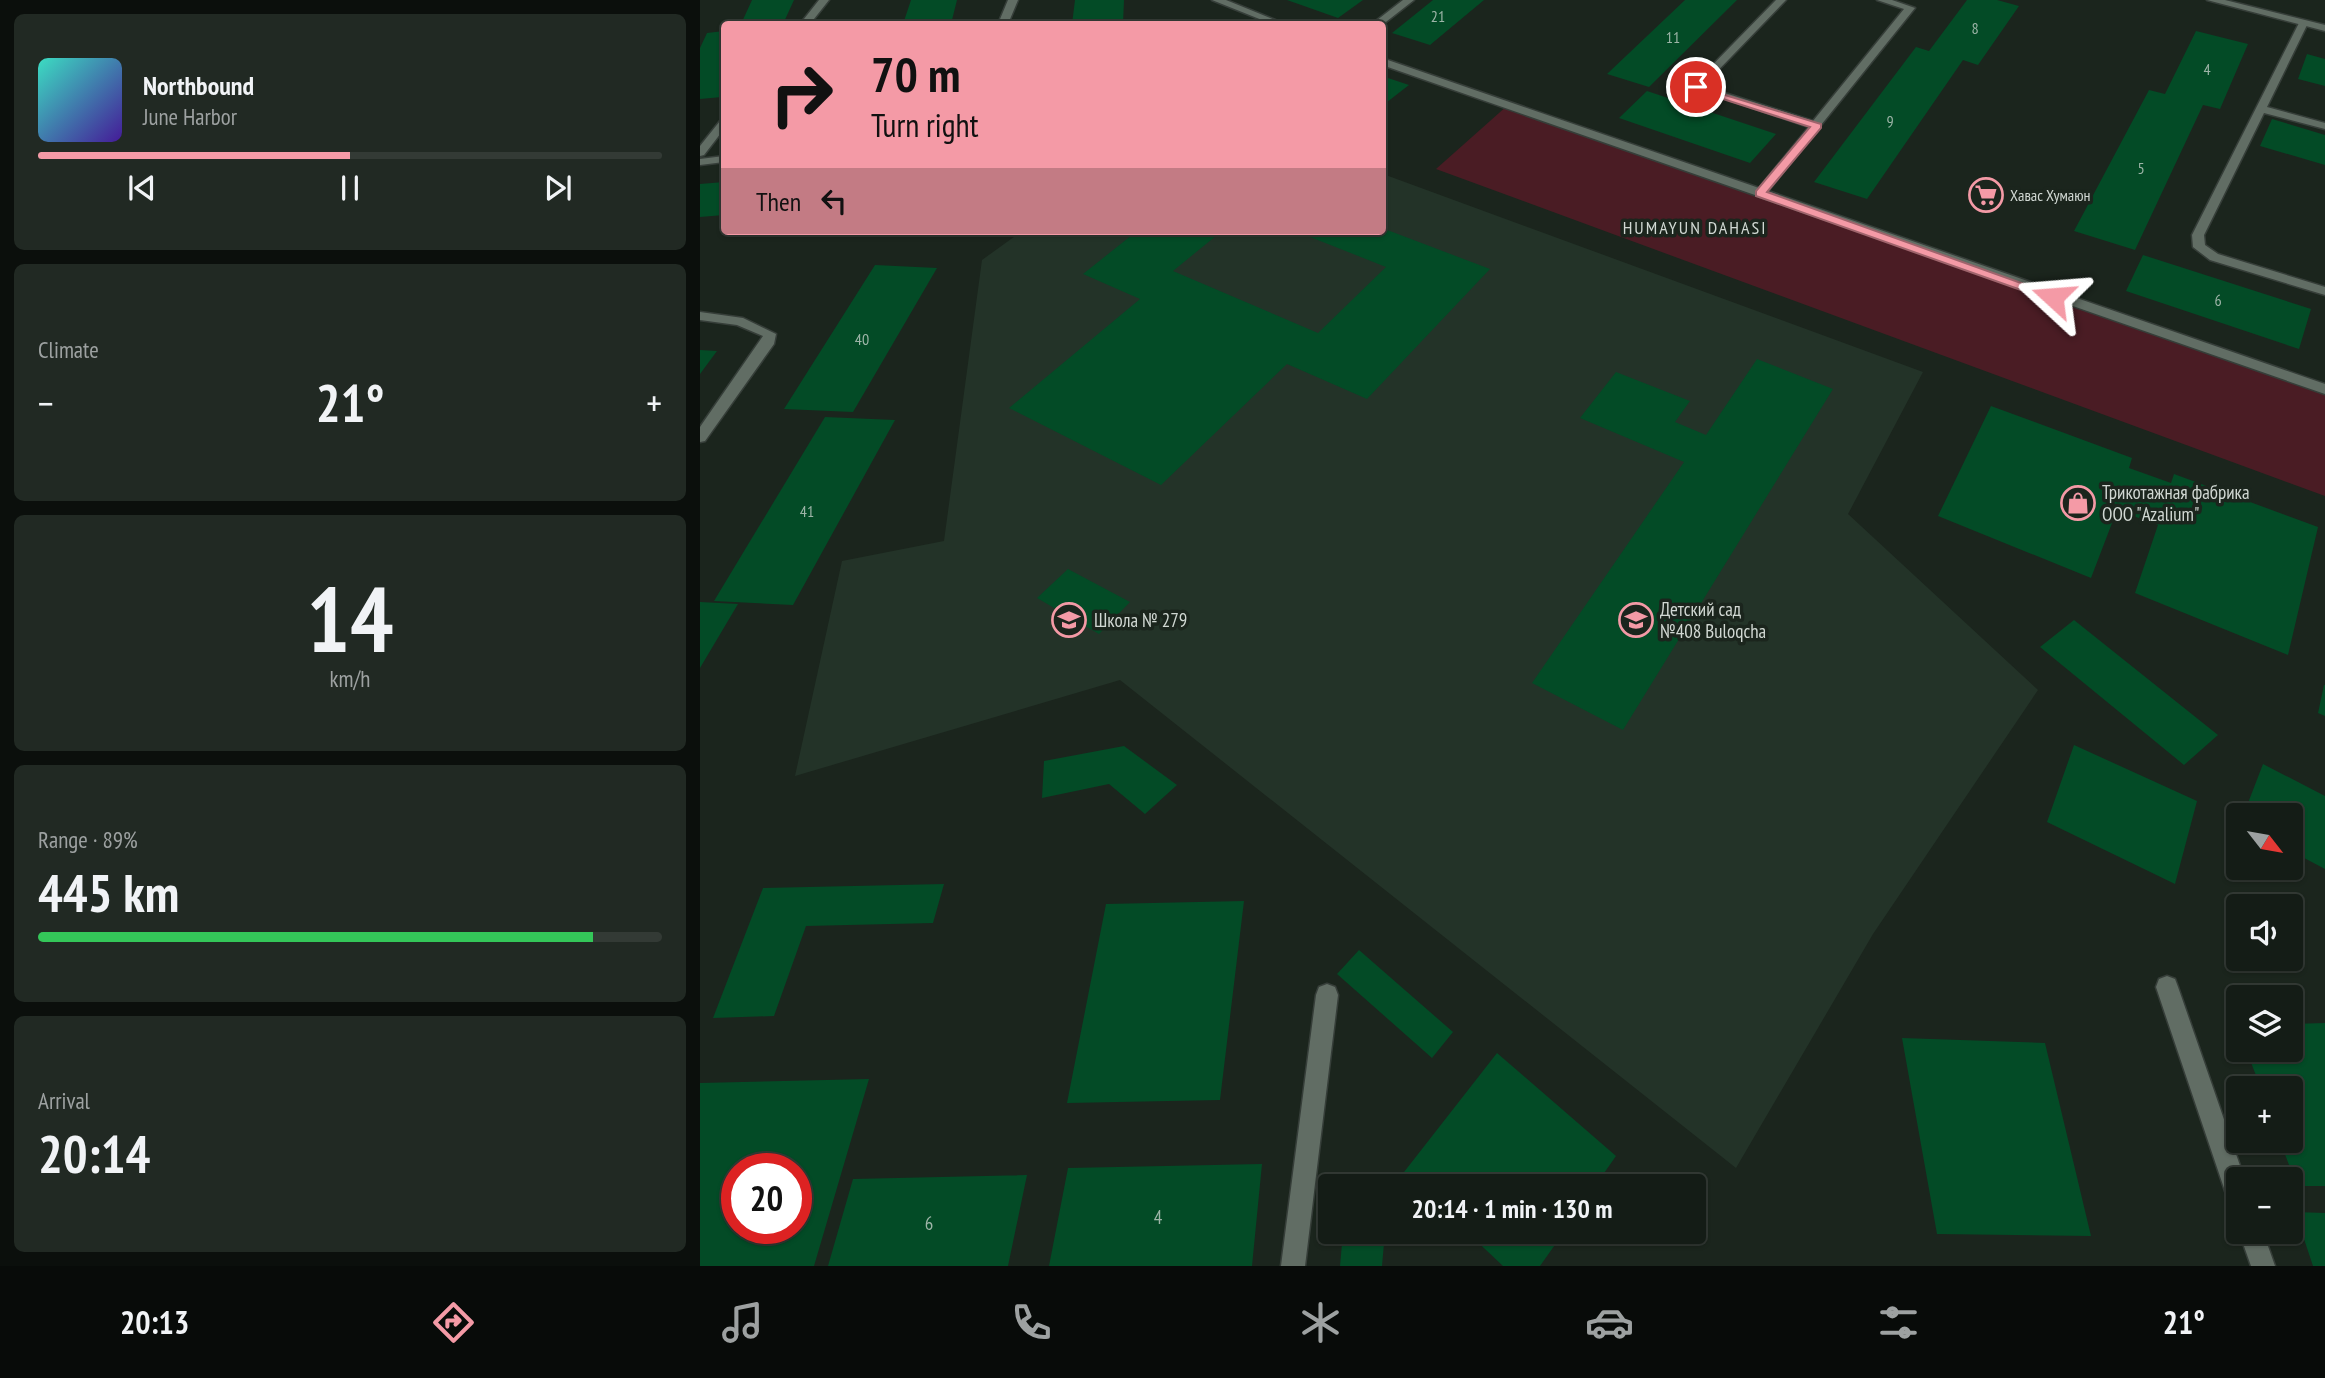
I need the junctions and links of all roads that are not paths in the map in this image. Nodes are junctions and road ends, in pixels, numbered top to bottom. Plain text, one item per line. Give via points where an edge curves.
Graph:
1 (824, 0) edge
2 (1013, 0) edge
3 (1217, 0) edge
4 (1409, 0) edge
5 (1782, 0) edge
6 (1882, 0) edge
7 (2212, 0) edge
8 (807, 21) edge
9 (1004, 21) edge
10 (1272, 21) edge
11 (1381, 21) edge
12 (2303, 23) junction
13 (2325, 28) edge
14 (1386, 62) edge
15 (2263, 109) junction
16 (1817, 126) junction
17 (721, 127) edge
18 (2325, 127) edge
19 (700, 153) edge
20 (721, 159) edge
21 (700, 162) edge
22 (1760, 194) junction
23 (2325, 291) edge
24 (700, 316) edge
25 (2325, 388) edge
26 (700, 437) edge
27 (2167, 987) dead end
28 (1327, 995) dead end
29 (2229, 1167) edge
30 (2255, 1244) edge
31 (1293, 1266) edge
32 (2263, 1266) edge

1 - 8 lane
2 - 9 lane
3 - 10 lane
4 - 11 lane
5 - 16 lane via 1696,87
6 - 16 lane via 1910,8
7 - 12 street
12 - 13 street
12 - 15 lane
14 - 22 lane
15 - 18 lane
15 - 23 lane via 2198,235 2199,247 2214,257
16 - 22 lane
17 - 19 lane
20 - 21 lane
22 - 25 lane
24 - 26 lane via 739,321 770,334
27 - 29 street
28 - 31 street
30 - 32 street

